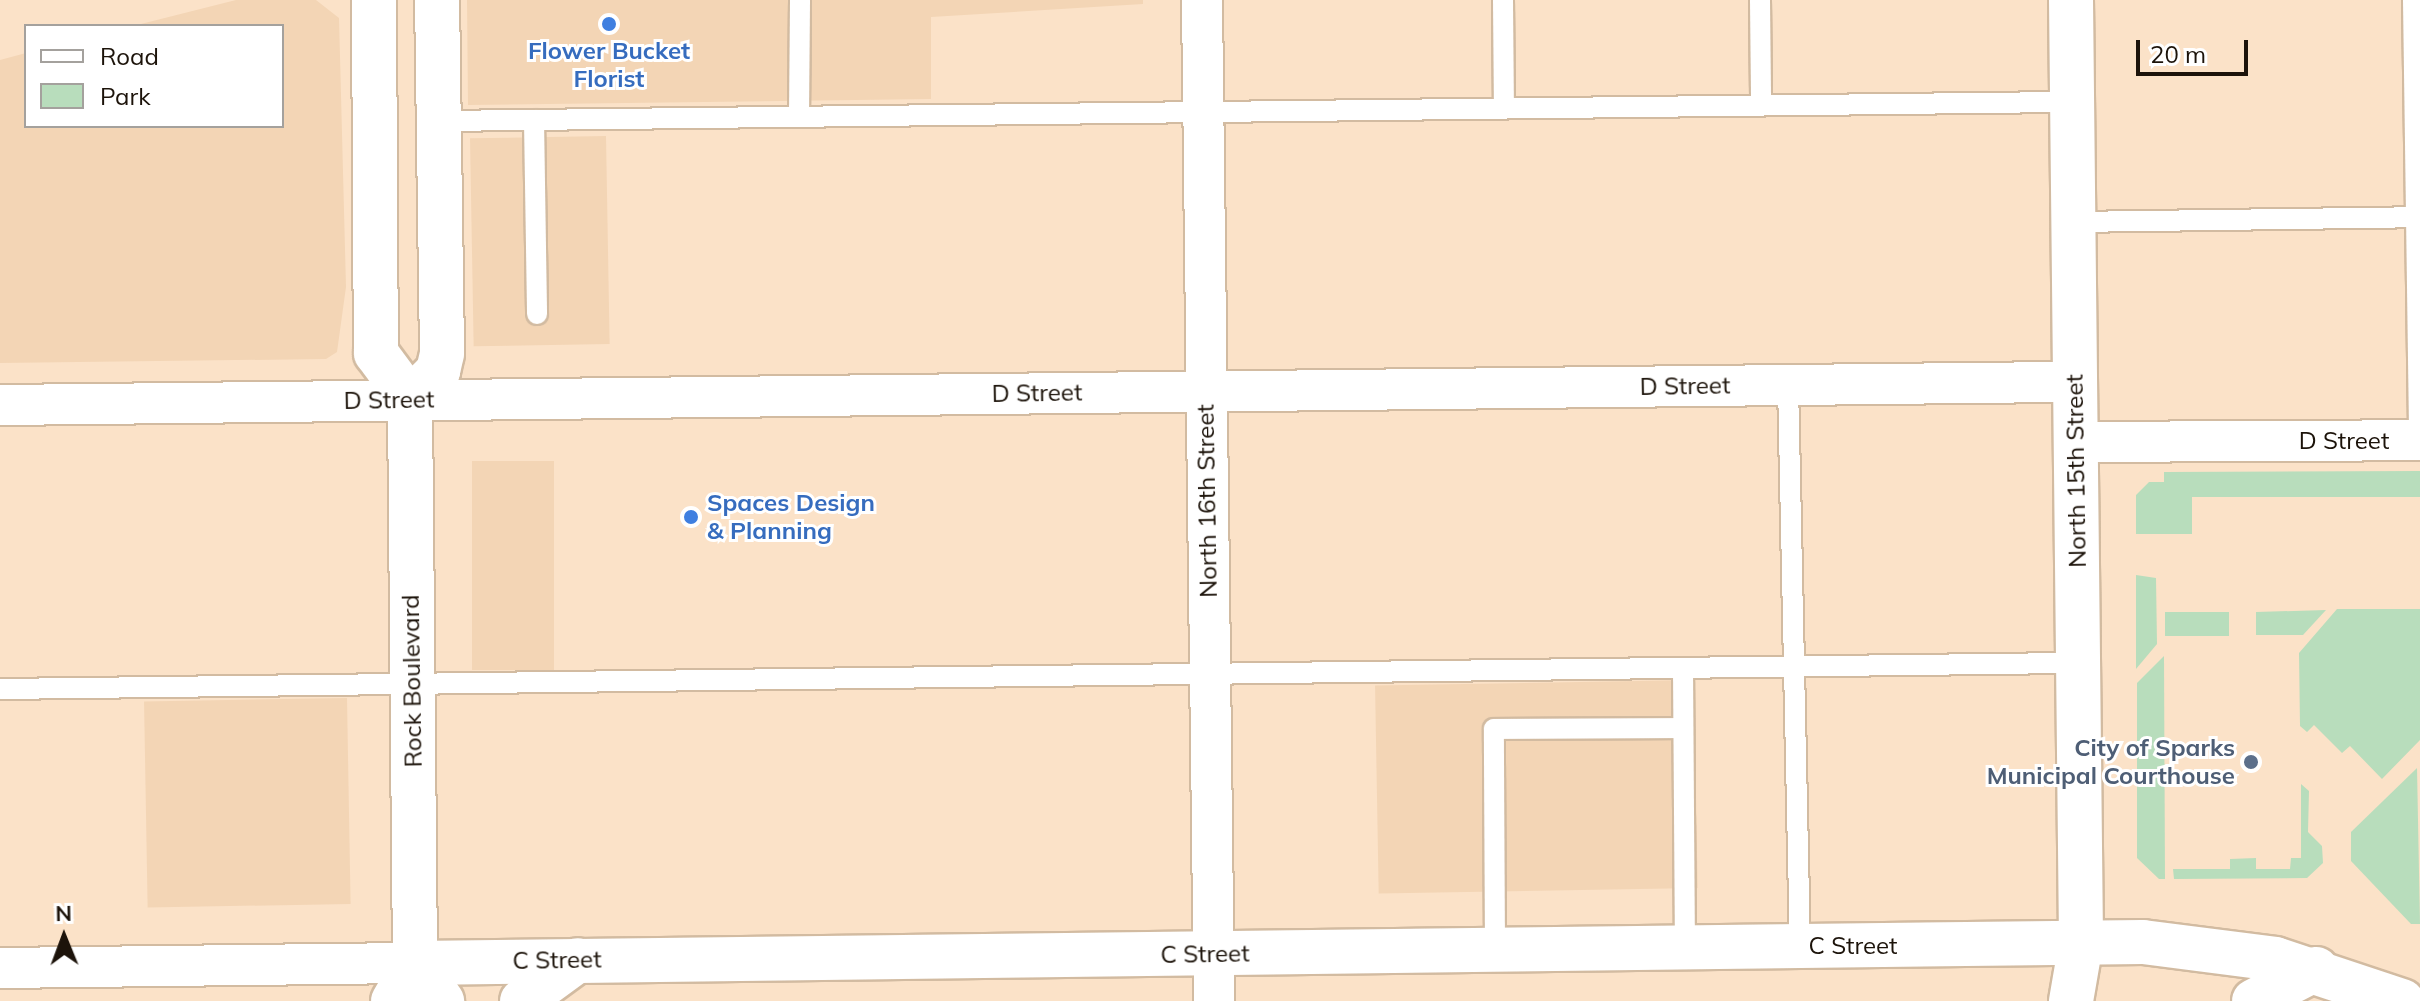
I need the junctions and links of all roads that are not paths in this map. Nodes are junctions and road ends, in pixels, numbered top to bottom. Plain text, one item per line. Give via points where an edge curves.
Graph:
1 (374, 0) edge
2 (437, 0) edge
3 (800, 0) edge
4 (1202, 0) edge
5 (1503, 0) edge
6 (1760, 0) edge
7 (2071, 0) edge
8 (2413, 0) edge
9 (2072, 102) junction
10 (1761, 103) junction
11 (1504, 107) junction
12 (1202, 111) junction
13 (799, 116) junction
14 (534, 120) junction
15 (439, 121) junction
16 (2417, 217) junction
17 (2073, 222) junction
18 (537, 314) dead end
19 (2075, 382) junction
20 (1788, 384) junction
21 (1205, 391) junction
22 (410, 399) junction
23 (0, 405) edge
24 (2419, 440) edge
25 (2076, 442) junction
26 (2077, 663) junction
27 (1683, 668) junction
28 (1793, 668) junction
29 (1209, 672) junction
30 (411, 684) junction
31 (0, 689) edge
32 (1683, 728) junction
33 (2081, 943) junction
34 (1800, 946) junction
35 (1685, 948) junction
36 (1495, 950) junction
37 (1213, 954) junction
38 (578, 960) junction
39 (415, 963) junction
40 (0, 968) edge
41 (2316, 969) junction
42 (393, 1001) edge
43 (442, 1001) edge
44 (522, 1001) edge
45 (1214, 1001) edge
46 (2071, 1001) edge
47 (2099, 1001) edge
48 (2254, 1001) edge
49 (2402, 1001) edge

1 - 22 street via 376,353
2 - 15 street
3 - 13 lane
4 - 12 street, North 16th Street
5 - 11 lane
6 - 10 lane
7 - 9 street, North 15th Street
8 - 16 lane
9 - 10 lane
9 - 17 street, North 15th Street
10 - 11 lane
11 - 12 lane
12 - 13 lane
12 - 21 street, North 16th Street
13 - 14 lane
14 - 15 lane
14 - 18 lane
15 - 22 street via 442,353 438,371
16 - 17 lane
16 - 24 lane
17 - 19 street, North 15th Street
19 - 20 street, D Street
19 - 25 street, North 15th Street
20 - 21 street, D Street
20 - 28 lane
21 - 22 street, D Street
21 - 29 street, North 16th Street
22 - 23 street, D Street
22 - 30 street, Rock Boulevard
24 - 25 street, D Street
25 - 26 street, North 15th Street
26 - 28 lane
26 - 33 street, North 15th Street
27 - 28 lane
27 - 29 lane
27 - 32 lane
28 - 34 lane
29 - 30 lane
29 - 37 street, North 16th Street
30 - 31 lane
30 - 39 street, Rock Boulevard
32 - 35 lane
32 - 36 lane via 1494,729
33 - 34 street, C Street
33 - 41 street, C Street via 2193,945
33 - 46 street, North 15th Street
33 - 47 street, North 15th Street
34 - 35 street, C Street
35 - 36 street, C Street
36 - 37 street, C Street
37 - 38 street, C Street
37 - 45 street, North 16th Street
38 - 39 street, C Street
38 - 44 street
39 - 40 street, C Street
39 - 42 street
39 - 43 street
41 - 48 street
41 - 49 street, C Street

